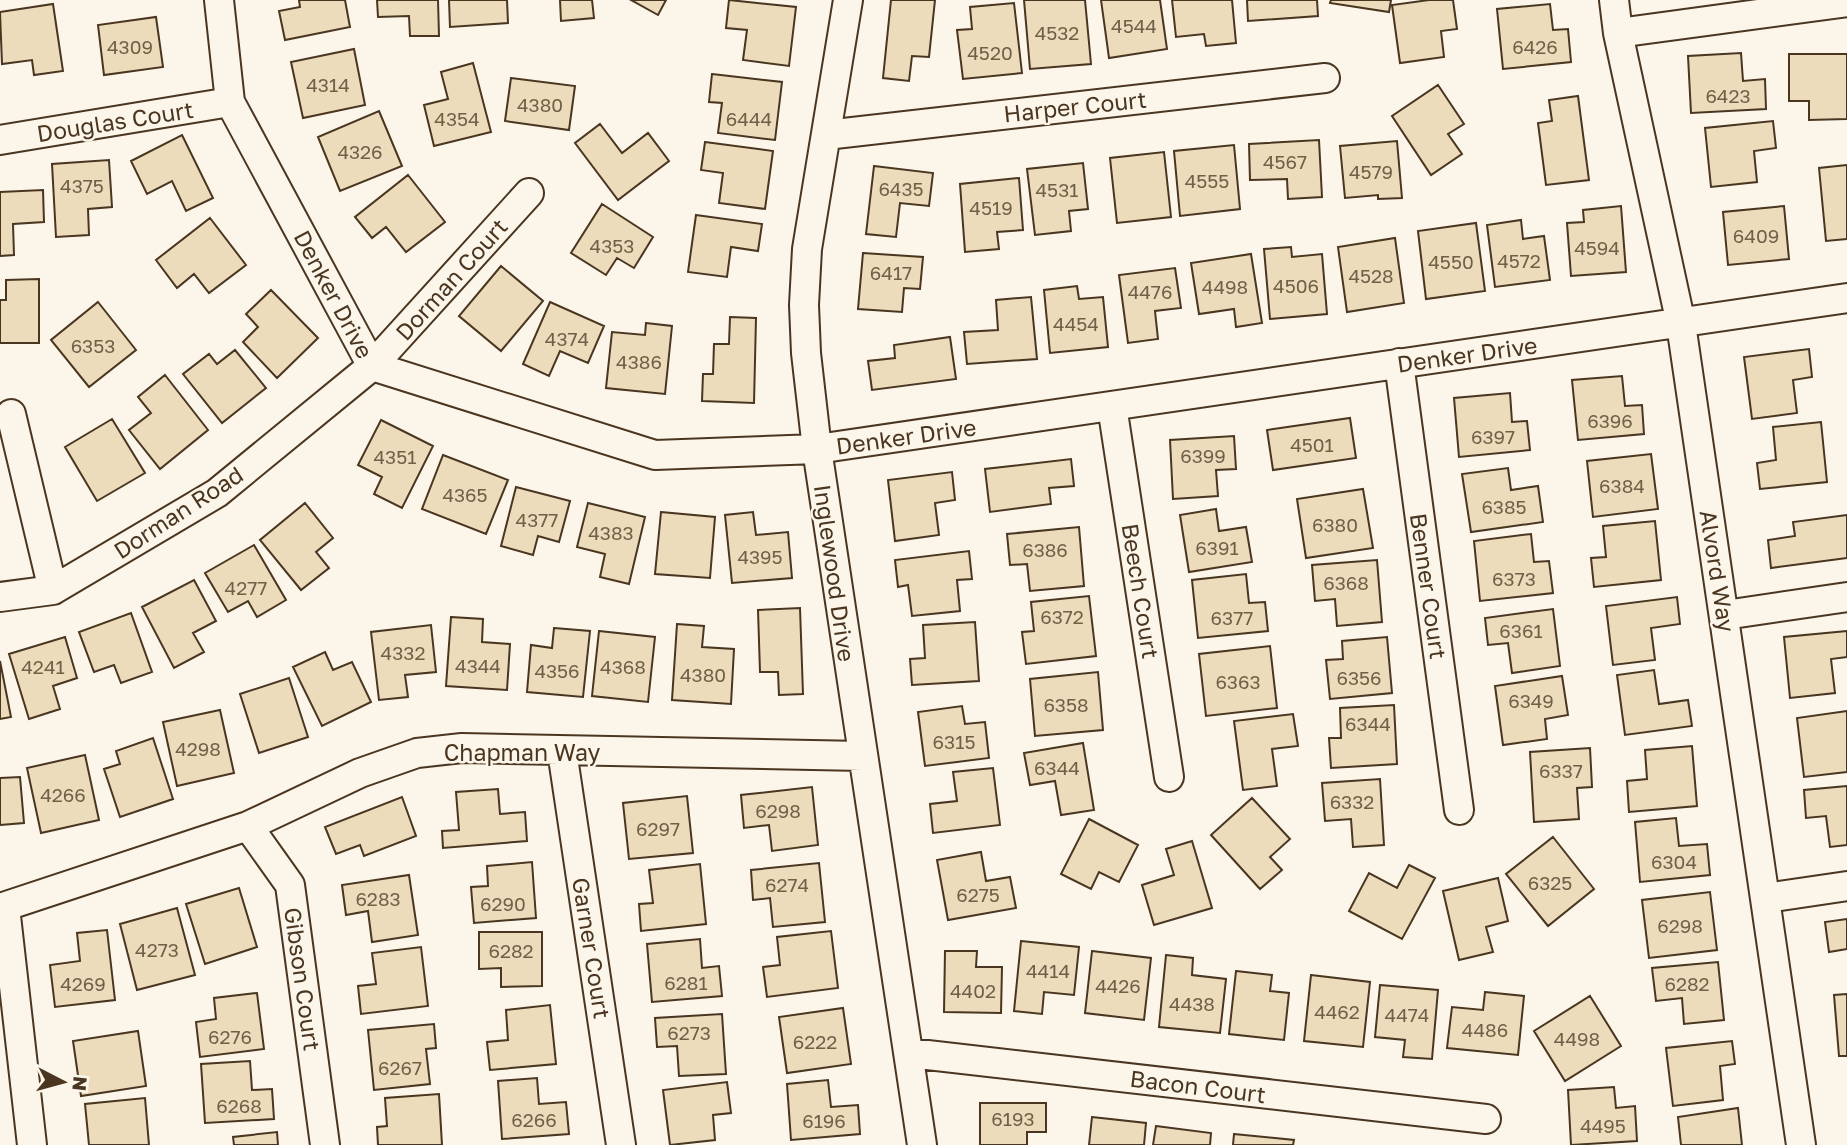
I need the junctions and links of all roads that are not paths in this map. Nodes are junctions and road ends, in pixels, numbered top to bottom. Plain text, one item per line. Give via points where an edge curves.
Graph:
1 (219, 0) edge
2 (848, 0) edge
3 (1614, 0) edge
4 (1847, 2) edge
5 (1618, 33) junction
6 (1325, 78) dead end
7 (230, 102) junction
8 (826, 135) junction
9 (0, 140) edge
10 (529, 192) dead end
11 (1847, 298) edge
12 (1681, 324) junction
13 (1399, 363) junction
14 (372, 366) junction
15 (1112, 406) junction
16 (11, 414) dead end
17 (817, 449) junction
18 (53, 590) junction
19 (0, 597) edge
20 (1847, 597) edge
21 (1725, 615) junction
22 (562, 751) junction
23 (862, 756) junction
24 (1169, 777) dead end
25 (1460, 810) dead end
26 (248, 826) junction
27 (1847, 886) edge
28 (1766, 898) junction
29 (2, 907) edge
30 (910, 1053) junction
31 (1486, 1119) dead end
32 (32, 1145) edge
33 (325, 1145) edge
34 (621, 1145) edge
35 (922, 1145) edge
36 (1801, 1145) edge

1 - 7 street, Denker Drive
2 - 8 street, Inglewood Drive
3 - 5 street, Alvord Way
4 - 5 street
5 - 12 street, Alvord Way
6 - 8 street, Harper Court
7 - 9 street, Douglas Court
7 - 14 street, Denker Drive
8 - 17 street, Inglewood Drive via 807,249 804,305
10 - 14 street, Dorman Court
11 - 12 street, Denker Drive
12 - 13 street, Denker Drive
12 - 21 street, Alvord Way
13 - 15 street, Denker Drive
13 - 25 street, Benner Court
14 - 17 street, Denker Drive via 655,455
14 - 18 street, Dorman Road via 217,494
15 - 17 street, Denker Drive
15 - 24 street, Beech Court
16 - 18 street
17 - 23 street, Inglewood Drive
18 - 19 street, Dorman Road
20 - 21 street
21 - 28 street, Alvord Way
22 - 23 street, Chapman Way
22 - 26 street, Chapman Way via 462,748 417,754 360,773
22 - 34 street, Garner Court
23 - 30 street, Inglewood Drive
26 - 29 street, Chapman Way
26 - 33 street, Gibson Court via 290,885
27 - 28 street
28 - 36 street, Alvord Way
29 - 32 street
30 - 31 street, Bacon Court
30 - 35 street, Inglewood Drive

